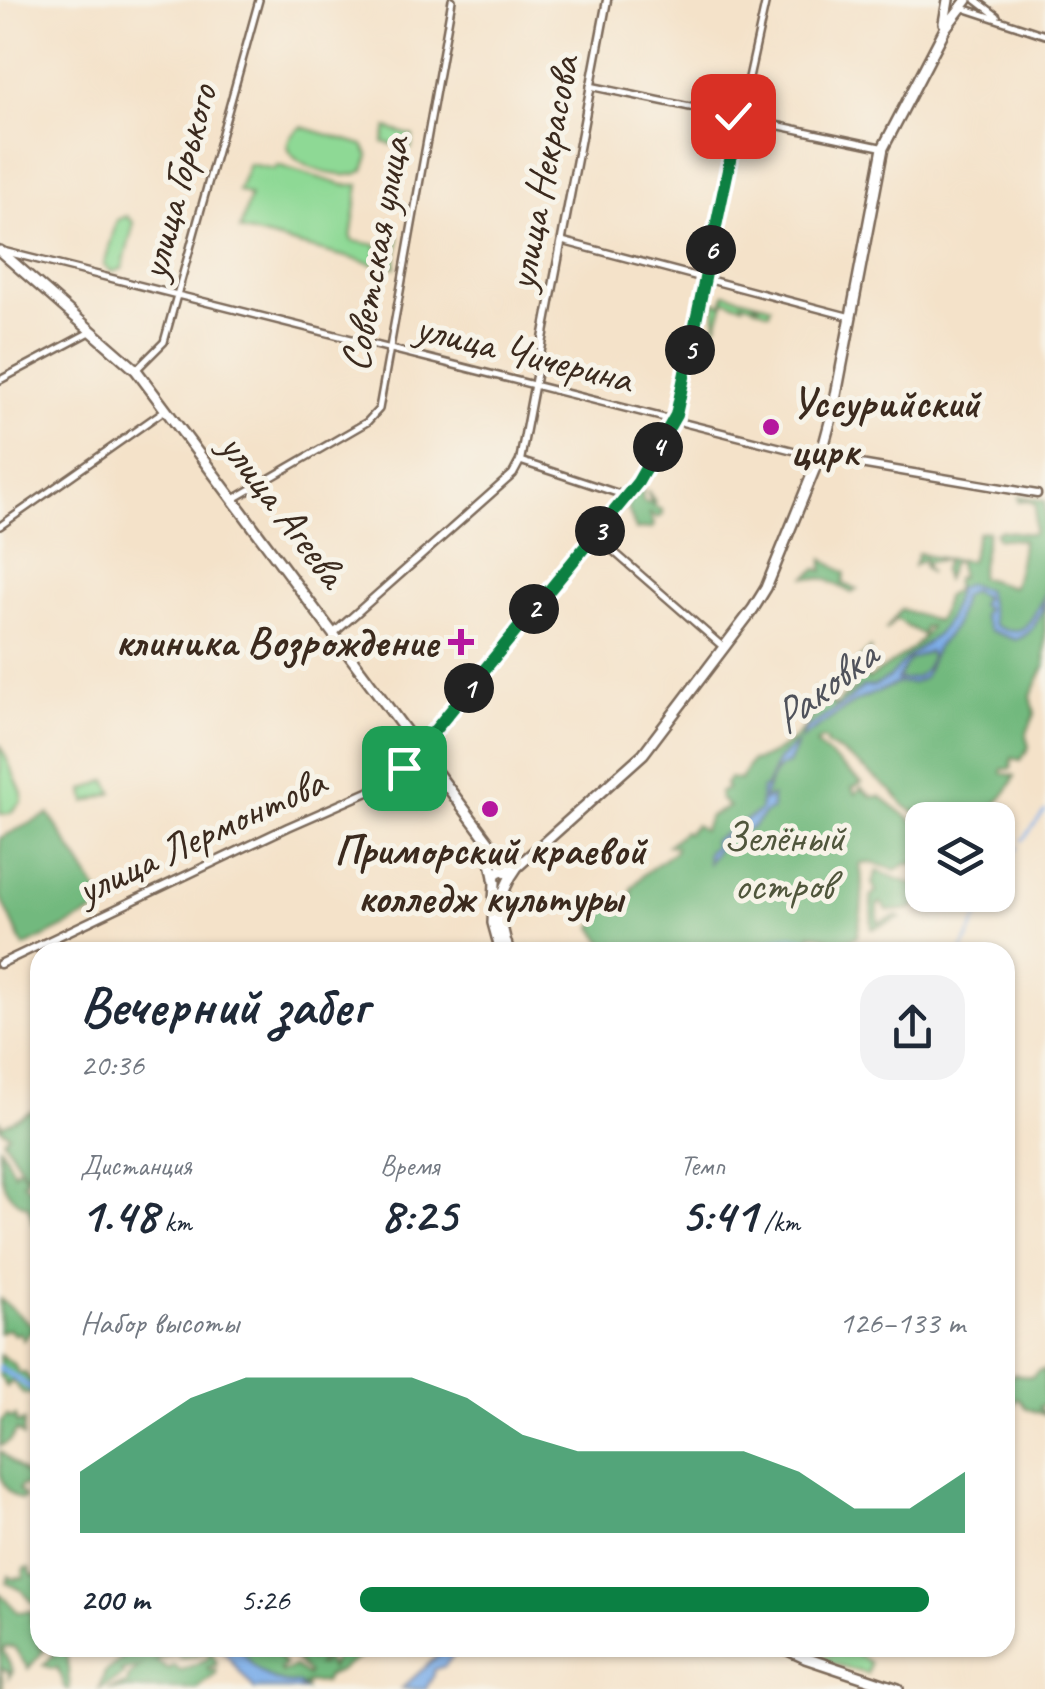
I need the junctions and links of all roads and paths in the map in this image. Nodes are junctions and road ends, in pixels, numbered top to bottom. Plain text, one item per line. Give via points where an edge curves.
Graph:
1 (259, 0) edge
2 (452, 0) edge
3 (607, 0) edge
4 (766, 0) edge
5 (976, 0) edge
6 (948, 1) edge
7 (964, 4) edge
8 (1003, 21) junction
9 (1045, 36) edge
10 (590, 86) junction
11 (739, 118) junction
12 (880, 147) junction
13 (562, 240) junction
14 (0, 250) edge
15 (705, 279) junction
16 (178, 296) junction
17 (847, 316) junction
18 (92, 330) junction
19 (390, 350) junction
20 (136, 370) junction
21 (0, 380) edge
22 (534, 386) junction
23 (166, 409) junction
24 (672, 422) junction
25 (817, 457) junction
26 (520, 461) junction
27 (1037, 494) dead end
28 (627, 496) junction
29 (234, 499) junction
30 (0, 526) edge
31 (596, 535) junction
32 (751, 608) junction
33 (334, 633) junction
34 (722, 646) junction
35 (700, 678) junction
36 (419, 751) junction
37 (501, 879) junction
38 (46, 942) edge
39 (499, 942) edge
40 (507, 942) edge
41 (30, 950) edge
42 (0, 964) edge
43 (805, 1657) edge
44 (809, 1657) edge
45 (815, 1661) junction
46 (898, 1689) edge

1 - 16 main road, улица Горького
2 - 19 main road, Советская улица
3 - 10 main road, улица Некрасова
4 - 11 main road
5 - 8 main road
6 - 7 highway
6 - 12 highway via 943,25
7 - 8 main road
7 - 25 highway via 883,148 838,392
8 - 9 main road
10 - 11 main road
10 - 13 main road, улица Некрасова
11 - 12 main road
11 - 15 main road
12 - 17 highway
13 - 15 main road
13 - 22 main road, улица Некрасова
14 - 16 main road, улица Чичерина
14 - 18 highway, улица Агеева
15 - 17 main road
15 - 24 main road
16 - 19 main road, улица Чичерина
16 - 20 main road, улица Горького via 164,342
17 - 25 highway
18 - 20 highway, улица Агеева
18 - 21 main road
19 - 22 main road, улица Чичерина
19 - 29 main road, Советская улица via 377,414
20 - 23 highway, улица Агеева
22 - 24 main road, улица Чичерина
22 - 26 main road, улица Некрасова
23 - 29 highway, улица Агеева
23 - 30 main road
24 - 25 main road, улица Чичерина
24 - 28 main road
25 - 27 main road, улица Чичерина
25 - 32 highway
25 - 32 highway via 766,588
26 - 28 main road
26 - 33 main road
28 - 31 main road
29 - 33 highway, улица Агеева
31 - 34 main road
31 - 36 main road
32 - 34 highway
32 - 35 highway
33 - 36 highway, улица Агеева
34 - 35 highway
35 - 37 highway via 615,782
36 - 37 highway, улица Агеева via 482,836
36 - 38 main road, улица Лермонтова via 381,786
37 - 39 highway via 491,909
37 - 40 highway
41 - 42 main road, улица Лермонтова
43 - 45 highway
44 - 45 highway
45 - 46 highway

